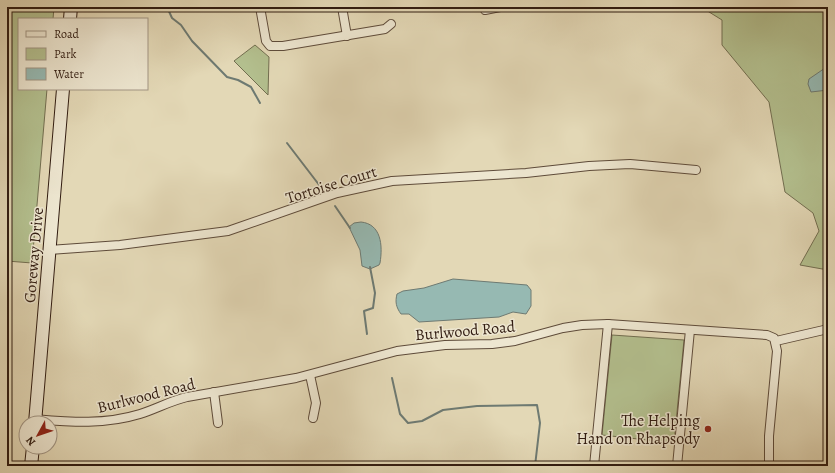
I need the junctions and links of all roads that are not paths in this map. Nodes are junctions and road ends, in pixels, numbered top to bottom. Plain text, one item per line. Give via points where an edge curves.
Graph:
1 (71, 7) edge
2 (260, 7) edge
3 (342, 7) edge
4 (500, 7) edge
5 (485, 10) dead end
6 (70, 18) edge
7 (390, 24) dead end
8 (347, 36) junction
9 (64, 90) edge
10 (696, 170) dead end
11 (49, 250) junction
12 (608, 324) junction
13 (828, 329) edge
14 (690, 330) junction
15 (776, 340) junction
16 (310, 375) junction
17 (214, 392) junction
18 (35, 415) edge
19 (314, 418) dead end
20 (58, 422) edge
21 (218, 422) dead end
22 (32, 455) edge
23 (31, 466) edge
24 (594, 466) edge
25 (677, 466) edge
26 (769, 466) edge

1 - 6 street
2 - 8 street via 266,41 270,46
3 - 8 street
4 - 5 street
7 - 8 street via 386,29
9 - 11 street, Goreway Drive
10 - 11 street, Tortoise Court via 630,164 526,174 392,181 337,194 228,231 120,245
11 - 18 street, Goreway Drive
12 - 14 street, Burlwood Road
12 - 16 street, Burlwood Road via 573,326 503,343 445,345 397,351
12 - 24 street
13 - 15 street
14 - 15 street, Burlwood Road via 767,335
14 - 25 street
15 - 26 street
16 - 17 street, Burlwood Road
16 - 19 street via 316,403
17 - 20 street, Burlwood Road via 173,401 140,414 102,422
17 - 21 street
22 - 23 street

